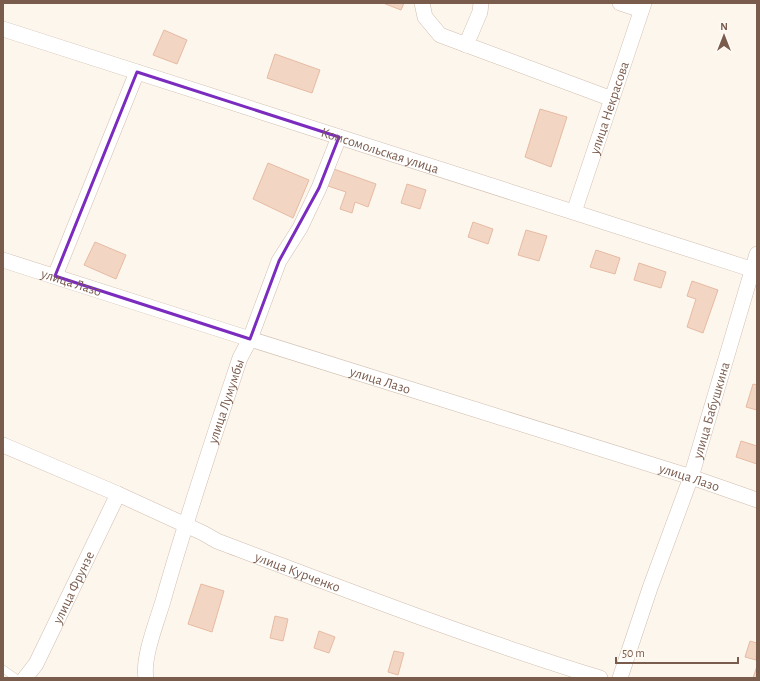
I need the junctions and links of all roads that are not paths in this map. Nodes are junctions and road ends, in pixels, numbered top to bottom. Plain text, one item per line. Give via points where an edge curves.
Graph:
1 (422, 3) edge
2 (481, 3) edge
3 (620, 3) edge
4 (643, 7) edge
5 (3, 29) edge
6 (466, 45) junction
7 (137, 72) junction
8 (612, 99) junction
9 (339, 137) junction
10 (574, 212) junction
11 (757, 254) edge
12 (3, 260) edge
13 (754, 270) edge
14 (55, 276) junction
15 (250, 339) junction
16 (3, 445) edge
17 (691, 477) junction
18 (118, 494) junction
19 (757, 500) edge
20 (185, 524) junction
21 (3, 669) edge
22 (16, 678) edge
23 (25, 678) edge
24 (146, 678) edge
25 (600, 678) edge
26 (620, 678) edge

1 - 6 street via 425,17 440,35
2 - 6 street via 480,12
3 - 4 street
4 - 8 street, улица Некрасова
5 - 7 street, Комсомольская улица
6 - 8 street
7 - 9 street, Комсомольская улица
7 - 14 street
8 - 10 street, улица Некрасова
9 - 10 street, Комсомольская улица
9 - 15 street, улица Лумумбы via 316,195 300,228 279,261
10 - 13 street, Комсомольская улица
11 - 13 street, улица Бабушкина
12 - 14 street, улица Лазо
13 - 17 street, улица Бабушкина
14 - 15 street, улица Лазо
15 - 17 street, улица Лазо
15 - 20 street, улица Лумумбы via 240,358
16 - 18 street, улица Курченко
17 - 19 street, улица Лазо
17 - 26 street, улица Бабушкина
18 - 20 street, улица Курченко
18 - 23 street, улица Фрунзе via 36,664
20 - 24 street, улица Лумумбы via 150,644
20 - 25 street, улица Курченко via 217,541 422,618 537,659
21 - 22 lane

